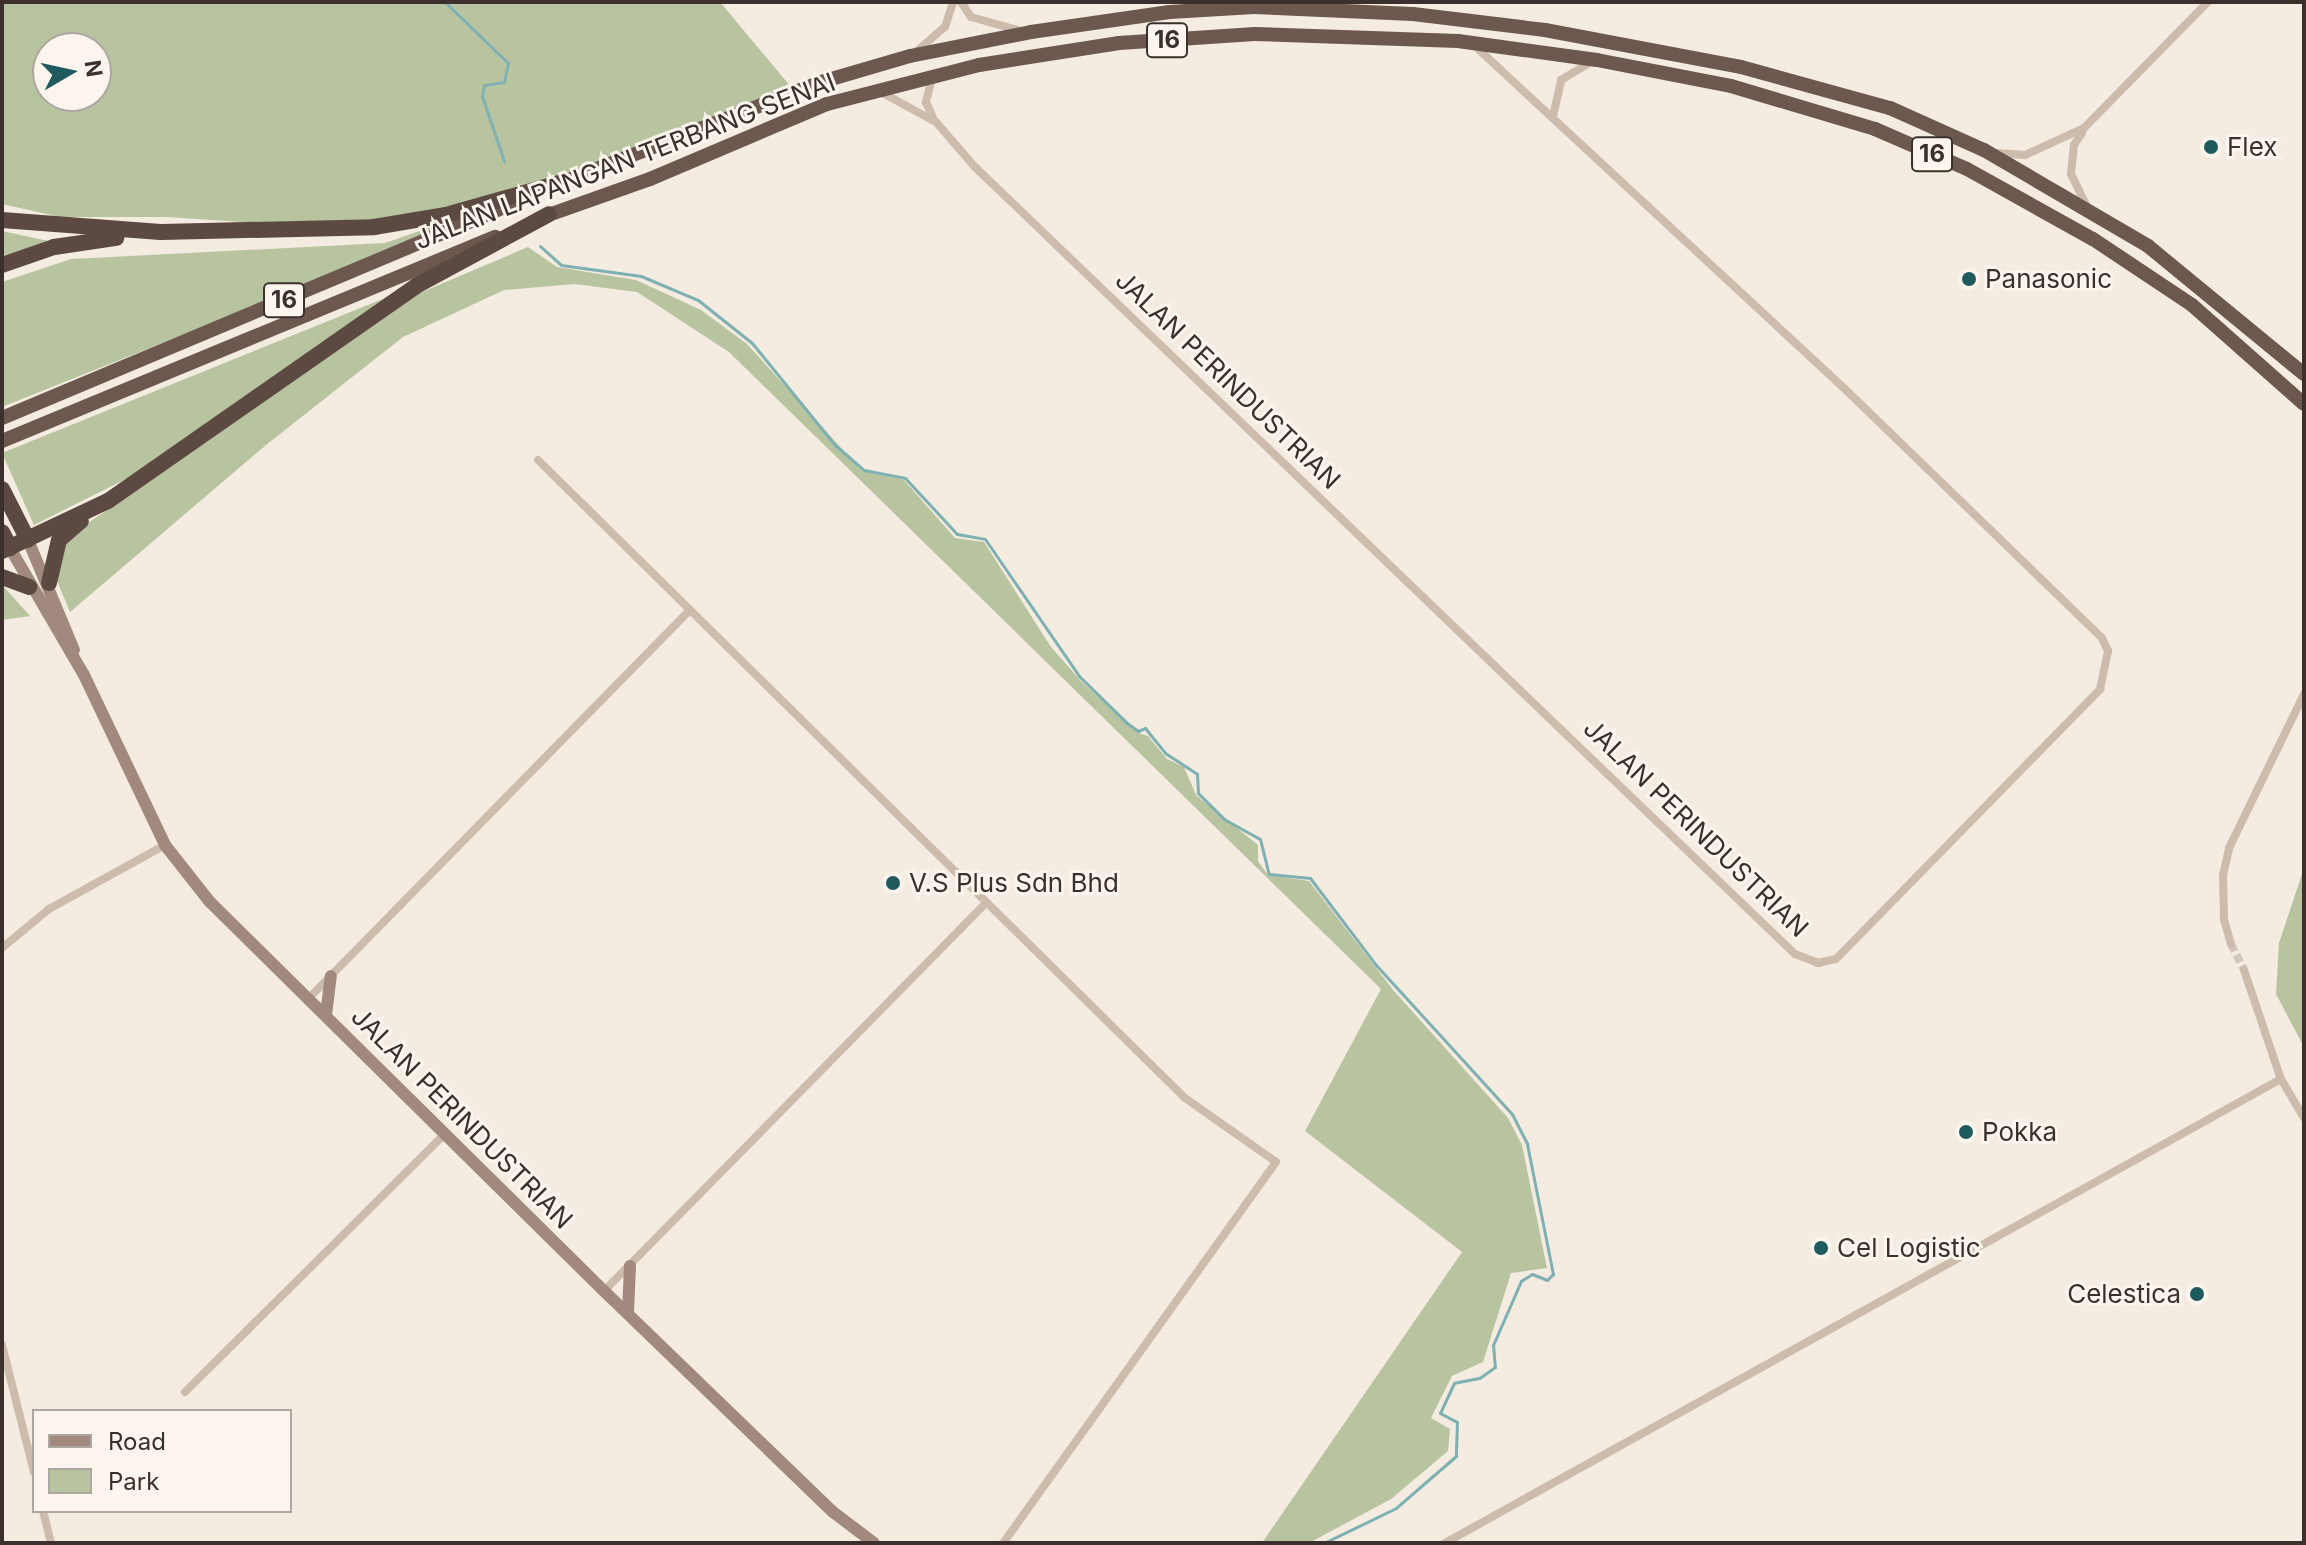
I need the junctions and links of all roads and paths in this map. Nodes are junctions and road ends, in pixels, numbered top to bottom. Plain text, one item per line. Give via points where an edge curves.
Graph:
1 (953, 2) edge
2 (961, 2) edge
3 (2208, 2) edge
4 (1031, 32) junction
5 (1458, 41) junction
6 (910, 56) junction
7 (1597, 60) junction
8 (935, 77) junction
9 (877, 91) junction
10 (1553, 116) junction
11 (936, 122) junction
12 (2084, 128) junction
13 (1984, 150) junction
14 (566, 181) junction
15 (2092, 213) junction
16 (549, 214) junction
17 (2, 220) edge
18 (161, 232) junction
19 (2, 265) edge
20 (2304, 374) edge
21 (2304, 404) edge
22 (2, 418) edge
23 (2, 441) edge
24 (538, 460) dead end
25 (2, 489) edge
26 (108, 501) junction
27 (2, 532) edge
28 (28, 540) junction
29 (6, 550) edge
30 (2, 577) edge
31 (49, 583) junction
32 (29, 587) junction
33 (687, 613) junction
34 (84, 675) junction
35 (2304, 694) edge
36 (165, 845) junction
37 (985, 904) junction
38 (2231, 944) tunnel mouth
39 (2, 948) edge
40 (2244, 970) tunnel mouth
41 (331, 976) junction
42 (309, 998) junction
43 (326, 1015) junction
44 (2281, 1079) junction
45 (2304, 1118) edge
46 (446, 1133) junction
47 (630, 1266) junction
48 (604, 1291) junction
49 (628, 1312) junction
50 (2, 1345) edge
51 (185, 1392) dead end
52 (32, 1464) edge
53 (44, 1513) edge
54 (51, 1543) edge
55 (874, 1543) edge
56 (1003, 1543) edge
57 (1445, 1543) edge

1 - 6 street via 945,27
2 - 4 street via 983,23
3 - 12 street
4 - 6 highway, JALAN LAPANGAN TERBANG SENAI / 16
4 - 13 highway, JALAN LAPANGAN TERBANG SENAI / 16 via 1170,12 1254,7 1442,17 1545,30 1828,88 1890,108
5 - 7 highway, JALAN LAPANGAN TERBANG SENAI / 16
5 - 8 highway, JALAN LAPANGAN TERBANG SENAI / 16 via 1255,34 1119,43
5 - 10 street via 1484,51
6 - 14 highway, JALAN LAPANGAN TERBANG SENAI / 16 via 821,82
7 - 10 street via 1561,80
7 - 21 highway, JALAN LAPANGAN TERBANG SENAI / 16 via 1817,109 1967,169 2093,239 2192,305
8 - 9 highway, JALAN LAPANGAN TERBANG SENAI / 16
8 - 11 street via 926,102
9 - 11 street, JALAN PERINDUSTRIAN
9 - 16 highway, JALAN LAPANGAN TERBANG SENAI / 16 via 827,104 650,179
10 - 11 street, JALAN PERINDUSTRIAN via 1846,390 2102,638 2108,651 2100,689 1836,959 1818,963 1795,954 974,166
12 - 13 street via 2025,155
12 - 15 street via 2074,145 2071,174
13 - 15 highway, JALAN LAPANGAN TERBANG SENAI / 16
14 - 18 highway via 446,215 374,227
14 - 22 highway, JALAN LAPANGAN TERBANG SENAI / 16
15 - 20 highway, JALAN LAPANGAN TERBANG SENAI / 16 via 2171,262
16 - 23 highway, JALAN LAPANGAN TERBANG SENAI / 16
16 - 26 highway via 416,286
17 - 18 highway
18 - 19 highway via 54,247
24 - 33 street
25 - 28 highway
26 - 28 highway
26 - 31 highway via 59,540
27 - 29 highway
28 - 29 highway
28 - 31 main road
29 - 32 main road
30 - 32 highway
31 - 34 main road
32 - 34 main road
33 - 37 street
33 - 41 street
34 - 36 main road, JALAN PERINDUSTRIAN
35 - 38 street via 2229,848 2223,875 2224,919
36 - 39 street via 49,909
36 - 42 main road, JALAN PERINDUSTRIAN via 209,901
37 - 47 street
37 - 56 street via 1185,1098 1276,1162
40 - 44 street
41 - 42 street
41 - 43 main road
42 - 43 main road, JALAN PERINDUSTRIAN
43 - 46 main road, JALAN PERINDUSTRIAN
44 - 45 street
44 - 57 street
46 - 48 main road, JALAN PERINDUSTRIAN
46 - 51 street
47 - 48 street
47 - 49 main road
48 - 49 main road, JALAN PERINDUSTRIAN
49 - 55 main road, JALAN PERINDUSTRIAN via 833,1512
50 - 52 street
53 - 54 street

